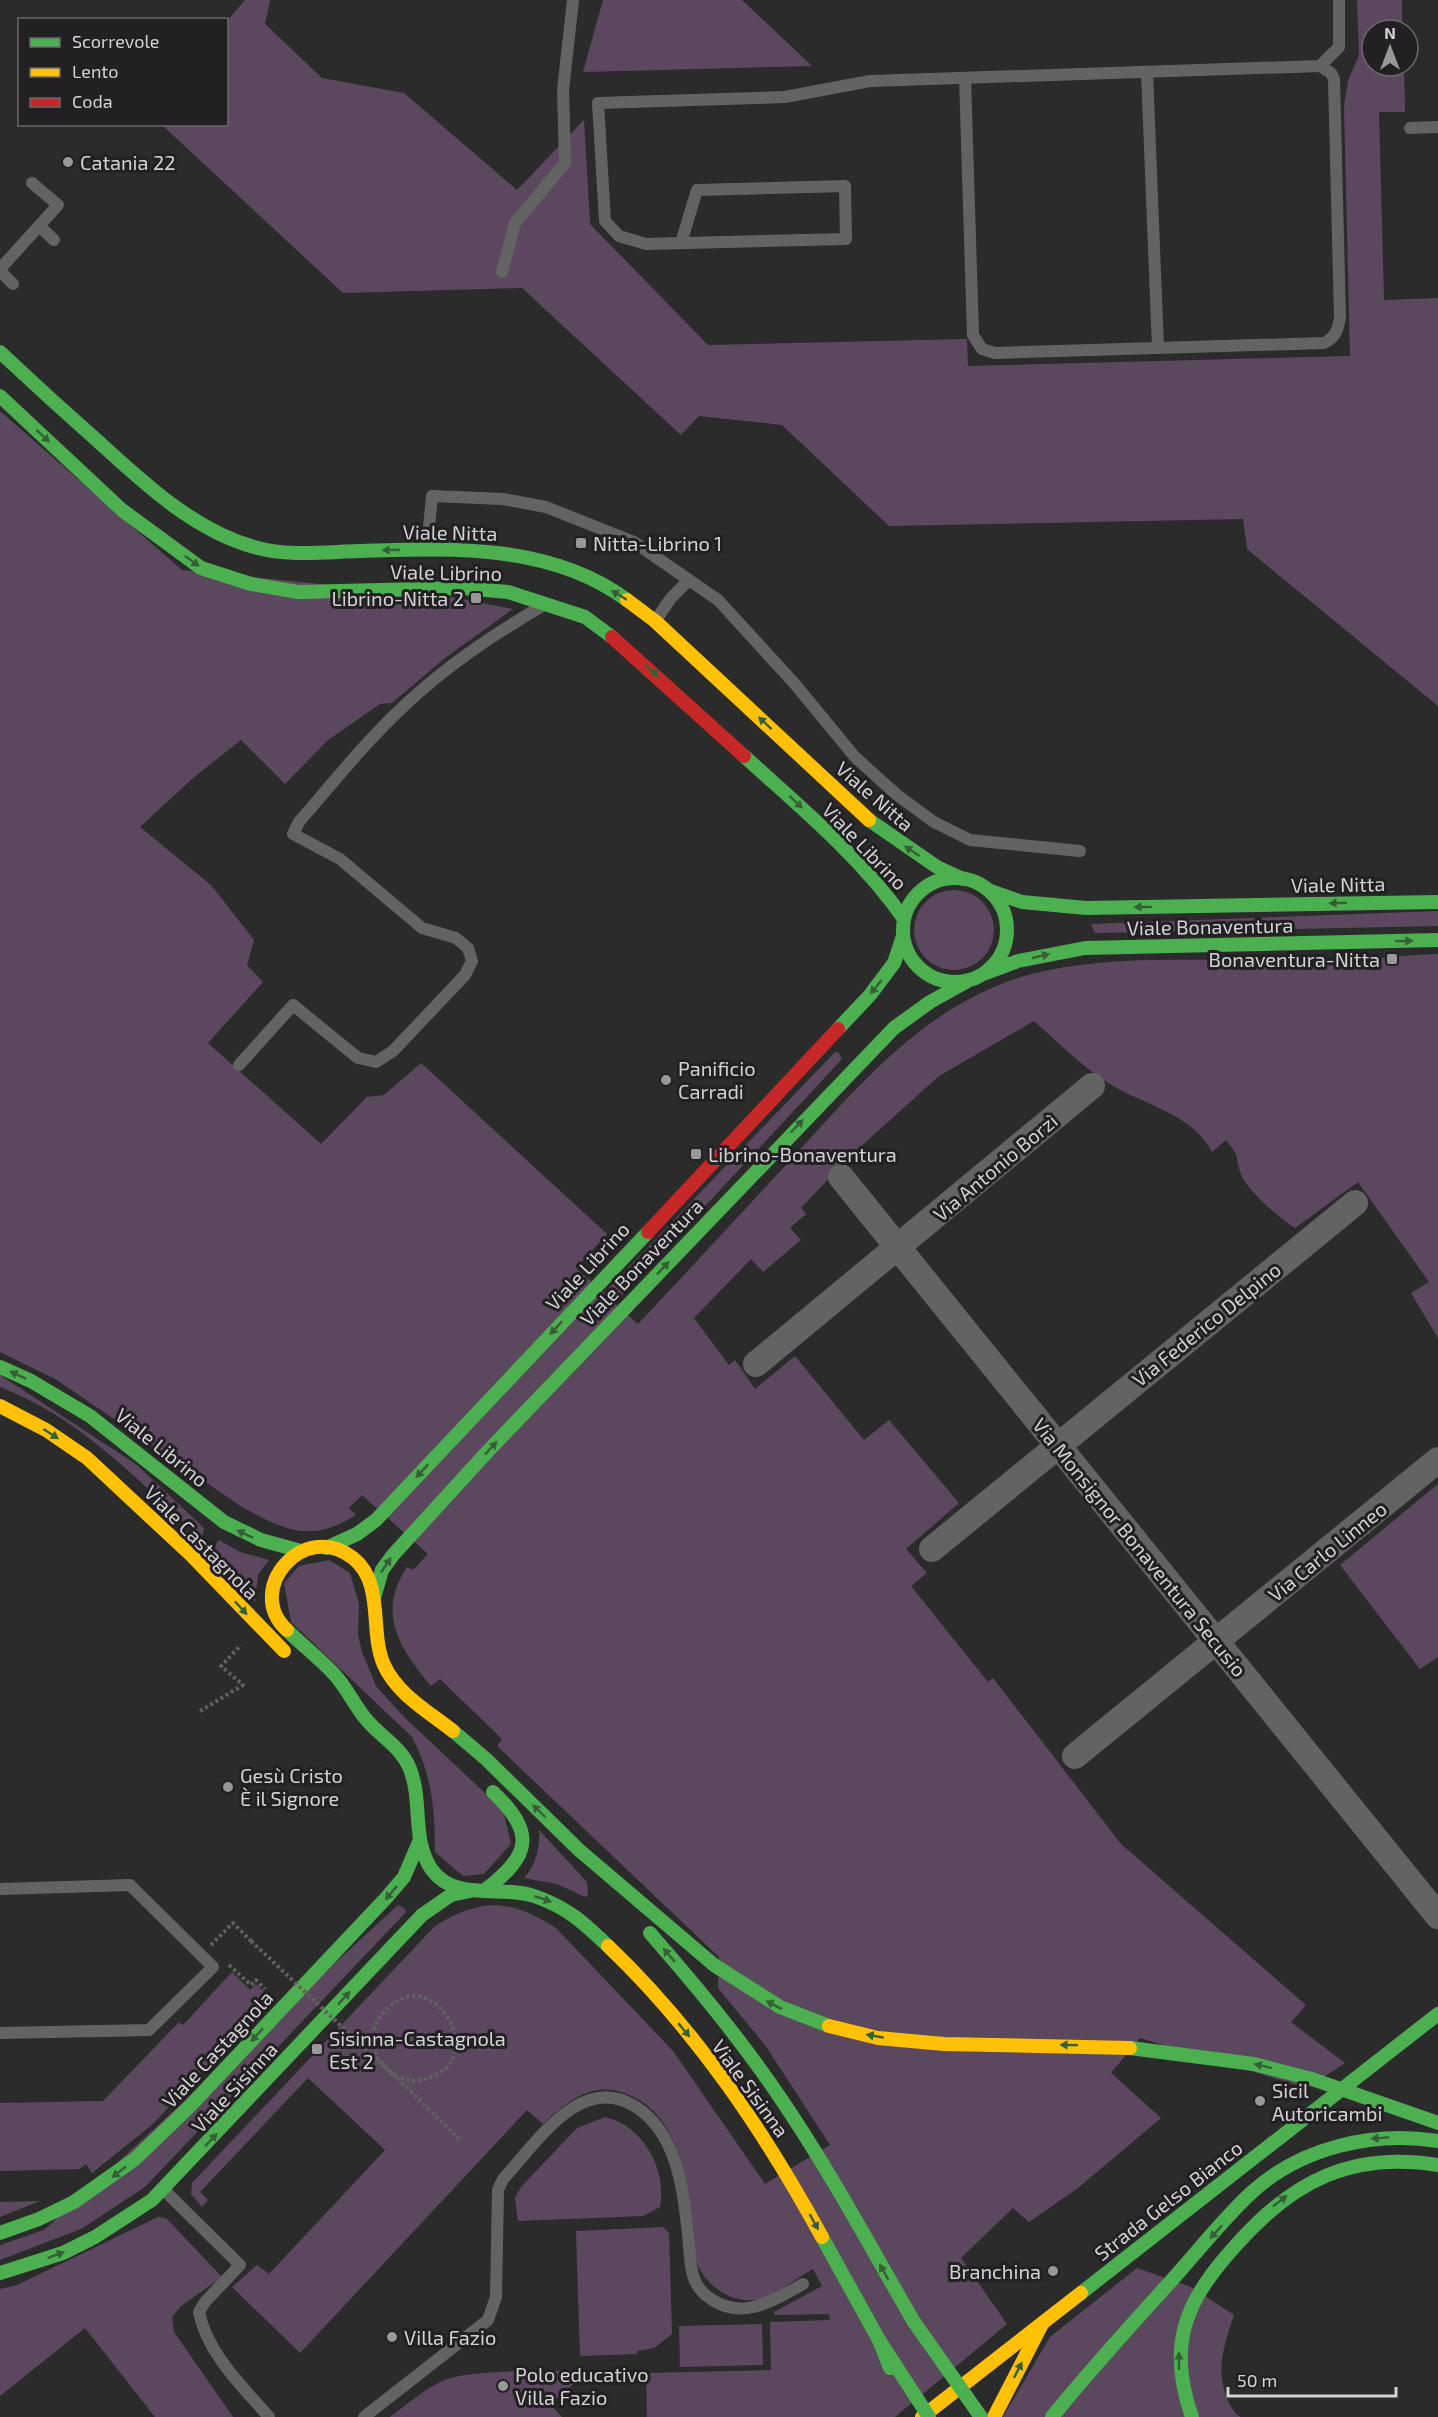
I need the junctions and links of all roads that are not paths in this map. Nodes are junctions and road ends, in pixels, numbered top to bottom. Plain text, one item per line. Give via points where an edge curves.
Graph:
1 (573, 0) edge
2 (1339, 0) edge
3 (1320, 66) junction
4 (1147, 72) junction
5 (965, 78) junction
6 (1438, 127) edge
7 (1410, 129) dead end
8 (32, 183) dead end
9 (39, 226) junction
10 (54, 240) dead end
11 (681, 243) junction
12 (0, 270) edge
13 (502, 272) dead end
14 (13, 284) dead end
15 (1158, 348) junction
16 (0, 352) edge
17 (0, 396) edge
18 (427, 549) junction
19 (689, 580) junction
20 (548, 603) junction
21 (655, 621) junction
22 (1080, 852) dead end
23 (963, 879) junction
24 (988, 890) junction
25 (1438, 902) edge
26 (904, 920) junction
27 (903, 936) junction
28 (1438, 940) edge
29 (986, 973) junction
30 (966, 982) junction
31 (239, 1065) dead end
32 (1092, 1086) dead end
33 (841, 1178) dead end
34 (1355, 1203) dead end
35 (898, 1248) junction
36 (756, 1364) dead end
37 (0, 1367) edge
38 (0, 1406) edge
39 (1057, 1444) junction
40 (1438, 1460) edge
41 (327, 1548) junction
42 (932, 1549) dead end
43 (301, 1551) junction
44 (374, 1598) junction
45 (1216, 1641) junction
46 (292, 1658) dead end
47 (332, 1694) dead end
48 (418, 1705) junction
49 (366, 1720) junction
50 (450, 1749) dead end
51 (1075, 1756) dead end
52 (481, 1781) dead end
53 (419, 1842) junction
54 (581, 1851) junction
55 (0, 1889) edge
56 (485, 1890) junction
57 (470, 1891) junction
58 (1438, 1916) edge
59 (1438, 2014) edge
60 (0, 2033) edge
61 (1438, 2123) edge
62 (1438, 2141) edge
63 (1438, 2165) edge
64 (164, 2190) junction
65 (0, 2233) edge
66 (0, 2273) edge
67 (803, 2284) dead end
68 (914, 2322) junction
69 (1042, 2324) junction
70 (879, 2340) junction
71 (905, 2406) dead end
72 (932, 2413) edge
73 (268, 2417) edge
74 (364, 2417) edge
75 (922, 2417) edge
76 (951, 2417) edge
77 (963, 2417) edge
78 (981, 2417) edge
79 (994, 2417) edge
80 (1052, 2417) edge
81 (1192, 2417) edge

1 - 13 lane via 563,90 565,163 514,223
2 - 3 lane via 1339,47
3 - 4 lane
3 - 15 lane via 1334,79 1338,330 1324,343
4 - 5 lane
4 - 15 lane
5 - 11 lane via 870,81 785,97 598,103 605,221 619,236 646,244
5 - 15 lane via 973,335 981,349 995,353
6 - 7 lane
8 - 9 lane via 58,205
9 - 10 lane
9 - 12 lane
11 - 11 lane via 846,239 845,186 697,190
12 - 14 lane
18 -> 16 main road, Viale Nitta via 257,548 219,534 146,484
17 -> 20 main road, Viale Librino via 122,510 201,568 251,584 298,592 463,588 508,592
18 - 19 lane via 432,496 503,499 546,507 634,542
21 -> 18 main road, Viale Nitta via 602,586 562,567 514,554
19 - 21 lane
19 - 22 lane via 718,600 748,630 855,757 934,822 970,840
20 -> 26 main road, Viale Librino via 585,617 643,663 850,853 883,889
20 - 31 lane via 481,642 404,705 292,834 340,859 422,928 456,938 468,948 472,961 465,975 393,1051 376,1062 358,1058 293,1005
23 -> 21 main road, Viale Nitta via 937,867 876,826
23 - 24 main road
23 - 26 main road via 944,879 925,887 912,901
25 -> 24 main road, Viale Nitta via 1086,908 1022,902
24 - 29 main road via 1001,906 1007,932 1000,958
26 - 27 main road
27 - 30 main road via 908,955 921,971 946,982
27 -> 41 main road, Viale Librino via 894,963 870,995 383,1513 361,1533
29 -> 28 main road, Viale Bonaventura via 1018,961 1085,948
29 - 30 main road
44 -> 30 main road, Viale Bonaventura via 382,1570 622,1310 894,1028
32 - 35 street, Via Antonio Borzì
33 - 35 street, Via Monsignor Bonaventura Secusio
34 - 39 street, Via Federico Delpino
35 - 36 street, Via Antonio Borzì
35 - 39 street, Via Monsignor Bonaventura Secusio
43 -> 37 main road, Viale Librino via 241,1533 117,1434 41,1386
38 -> 46 main road, Viale Castagnola via 87,1458
39 - 42 street, Via Federico Delpino
39 - 45 street, Via Monsignor Bonaventura Secusio
40 - 45 street, Via Carlo Linneo
41 - 43 main road, Viale Librino
41 - 44 main road via 343,1552 362,1566
43 - 49 main road via 290,1557 276,1575 271,1591 274,1614 335,1675
44 - 48 main road via 377,1649 385,1667
45 - 51 street, Via Carlo Linneo
45 - 58 street, Via Monsignor Bonaventura Secusio
47 - 49 main road
48 - 50 main road
54 -> 48 main road via 470,1744
49 - 53 main road via 396,1747 410,1768 419,1809
52 - 56 main road via 514,1812 522,1834 513,1867
53 - 57 main road via 432,1870 444,1881
53 -> 65 main road, Viale Castagnola via 404,1877 387,1897 149,2149 86,2196
61 -> 54 main road, bridge via 1312,2079 1254,2064 1130,2048 911,2041 829,2026 790,2013 741,1985
68 -> 54 main road via 763,2073 722,2017
55 - 60 lane via 130,1885 213,1967 149,2030
56 - 57 main road, Viale Sisinna
56 -> 70 main road, Viale Sisinna via 509,1890 553,1903 575,1916 678,2023 735,2092 786,2171
64 -> 57 main road, Viale Sisinna via 422,1915 452,1894
59 - 69 main road, Strada Gelso Bianco
62 -> 80 main road via 1366,2139 1303,2158 1276,2174 1252,2192
81 -> 63 main road via 1182,2394 1178,2362 1191,2305 1208,2277 1268,2211 1310,2182 1341,2169 1396,2162
66 -> 64 main road, Viale Sisinna via 63,2253 95,2237
64 - 73 lane via 240,2265 205,2302 199,2312 201,2323 236,2379
67 - 74 lane via 757,2309 729,2308 710,2299 696,2284 689,2268 679,2180 664,2135 632,2104 606,2097 591,2098 568,2110 498,2190 495,2297 488,2320
68 - 77 main road, bridge
68 - 78 main road, bridge
69 - 72 main road, Strada Gelso Bianco
79 -> 69 main road
70 - 71 main road, bridge
70 - 72 main road, bridge
72 - 75 main road, Strada Gelso Bianco
72 - 76 main road

